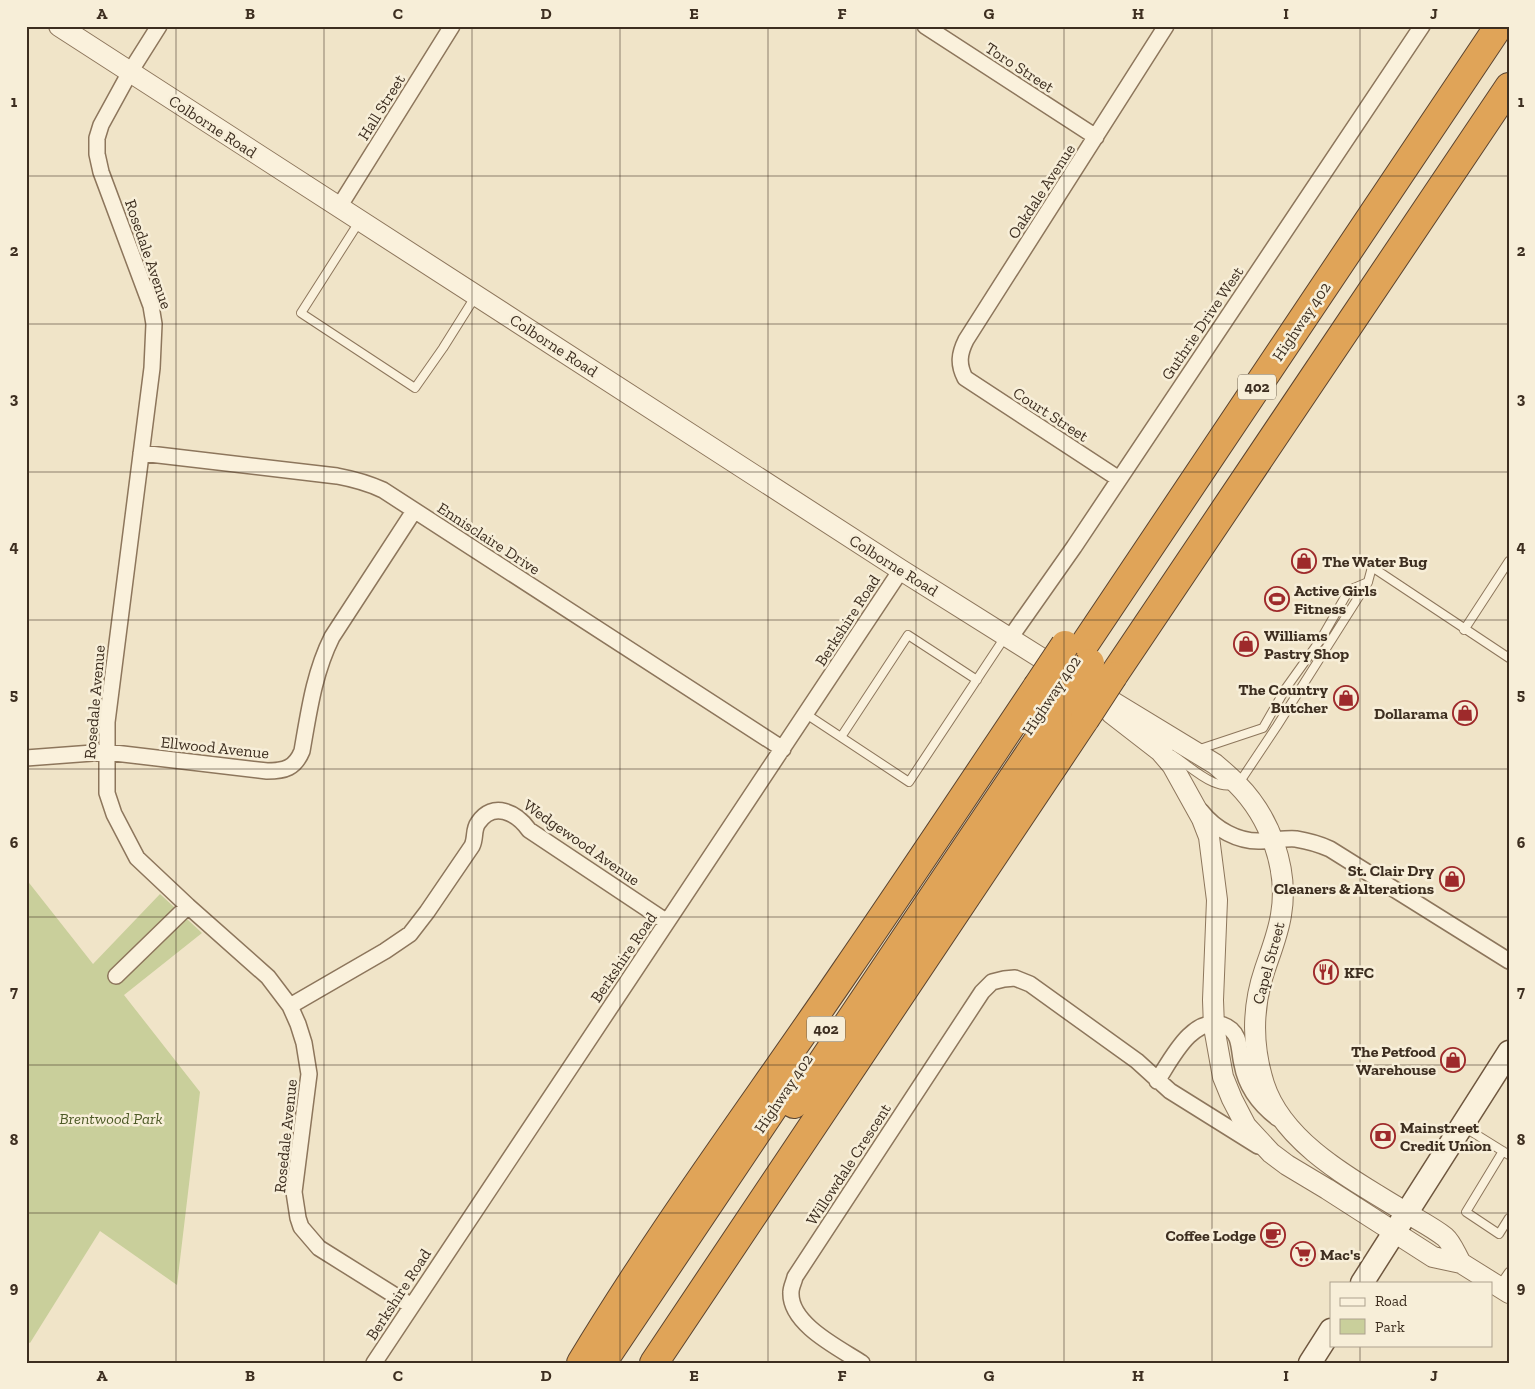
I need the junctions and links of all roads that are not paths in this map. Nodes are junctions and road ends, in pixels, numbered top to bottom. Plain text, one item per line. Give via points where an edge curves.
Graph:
1 (59, 26) edge
2 (159, 26) edge
3 (452, 26) edge
4 (925, 26) edge
5 (1166, 26) edge
6 (1422, 26) edge
7 (1481, 26) edge
8 (1498, 26) edge
9 (1509, 39) edge
10 (130, 72) junction
11 (1509, 87) edge
12 (1096, 137) junction
13 (339, 206) junction
14 (360, 220) junction
15 (476, 295) junction
16 (965, 378) joint
17 (141, 453) junction
18 (1119, 479) junction
19 (414, 511) junction
20 (1509, 561) edge
21 (901, 570) junction
22 (1368, 582) junction
23 (1464, 630) junction
24 (1008, 637) junction
25 (1509, 658) edge
26 (1070, 678) junction
27 (977, 680) junction
28 (806, 714) junction
29 (841, 737) junction
30 (1149, 742) junction
31 (783, 749) junction
32 (1196, 751) junction
33 (106, 752) junction
34 (26, 758) edge
35 (1237, 784) junction
36 (1194, 802) junction
37 (1253, 804) junction
38 (1272, 840) junction
39 (1330, 849) junction
40 (188, 906) junction
41 (667, 922) junction
42 (1509, 961) edge
43 (116, 976) dead end
44 (1004, 979) joint
45 (290, 1006) junction
46 (1214, 1023) junction
47 (1509, 1052) edge
48 (1157, 1081) junction
49 (1462, 1126) junction
50 (1297, 1135) junction
51 (1270, 1153) junction
52 (1506, 1153) edge
53 (1407, 1213) junction
54 (1509, 1218) edge
55 (1394, 1233) junction
56 (1461, 1263) junction
57 (712, 1276) junction
58 (1363, 1282) edge
59 (1505, 1284) edge
60 (410, 1306) junction
61 (611, 1314) junction
62 (1330, 1332) edge
63 (374, 1363) edge
64 (574, 1363) edge
65 (581, 1363) edge
66 (602, 1363) edge
67 (620, 1363) edge
68 (654, 1363) edge
69 (662, 1363) edge
70 (862, 1363) edge
71 (1310, 1363) edge

1 - 10 street, Colborne Road
2 - 10 street, Rosedale Avenue
3 - 13 street, Hall Street
4 - 12 street, Toro Street
5 - 12 street, Oakdale Avenue
6 - 18 street, Guthrie Drive West
7 - 26 highway
8 - 26 highway, Highway 402 / 402
9 - 26 highway
10 - 13 street, Colborne Road
10 - 17 street, Rosedale Avenue via 101,125 97,154 149,297 154,324
11 - 26 highway, Highway 402 / 402
12 - 16 street, Oakdale Avenue via 966,340 959,355
13 - 14 street, Colborne Road
14 - 15 street, Colborne Road
14 - 15 lane via 301,313 415,388
15 - 21 street, Colborne Road
16 - 18 street, Court Street
17 - 19 street, Ennisclaire Drive via 350,478 383,490
17 - 33 street, Rosedale Avenue
18 - 24 street, Guthrie Drive West
19 - 31 street, Ennisclaire Drive
19 - 33 street, Ellwood Avenue via 332,637 314,684 302,751 293,765 286,770 267,771
20 - 23 lane
21 - 24 street, Colborne Road
21 - 28 street, Berkshire Road
22 - 23 lane via 1372,567
22 - 32 lane via 1350,590 1264,728
22 - 35 lane
23 - 25 lane
24 - 26 street, Colborne Road
24 - 27 lane
26 - 30 street, Colborne Road
26 - 32 street, Colborne Road
26 - 57 highway, Highway 402 / 402
26 - 61 highway via 847,969
26 - 66 highway, Highway 402 / 402
26 - 67 highway
27 - 29 lane via 909,782
27 - 29 lane via 908,635
28 - 29 lane
28 - 31 street, Berkshire Road
30 - 35 lane via 1215,783 1229,787
30 - 36 street, Colborne Road via 1172,765
31 - 41 street, Berkshire Road
32 - 35 street, Colborne Road
33 - 34 street, Ellwood Avenue
33 - 40 street, Rosedale Avenue via 107,793 118,823 137,858
35 - 37 street, Colborne Road
36 - 38 street, Colborne Road via 1211,822 1235,837
36 - 46 street, Capel Street via 1209,837 1217,900
37 - 38 street, Colborne Road
37 - 39 street via 1279,831 1307,838
38 - 39 street, Colborne Road via 1306,841
38 - 50 street, Capel Street via 1281,869 1283,902 1258,991 1254,1030 1265,1087
39 - 42 street, Colborne Road
40 - 43 street
40 - 45 street, Rosedale Avenue via 268,977
41 - 45 street, Wedgewood Avenue via 529,830 515,815 495,811 478,823 472,846 410,934 386,952
41 - 60 street, Berkshire Road
44 - 48 street, Capel Street via 1015,978 1030,984 1137,1061
44 - 70 street, Willowdale Crescent via 992,982 982,992 795,1277 791,1292 798,1316 825,1339
45 - 60 street, Rosedale Avenue via 304,1043 309,1074 294,1192 301,1227 320,1248
46 - 48 street via 1195,1029
46 - 50 street, Capel Street via 1232,1030 1237,1037 1245,1078 1251,1090 1271,1114
46 - 51 street, Capel Street via 1222,1077 1246,1126
47 - 49 main road
48 - 51 street, Capel Street
49 - 52 lane
49 - 53 main road
50 - 53 street, Capel Street via 1319,1155
51 - 55 street, Capel Street
52 - 54 lane via 1466,1212 1499,1234
53 - 55 main road
53 - 56 street, Capel Street via 1446,1238
55 - 56 street, Capel Street via 1433,1258
55 - 58 main road
56 - 59 street, Capel Street
57 - 68 highway, Highway 402 / 402
57 - 69 highway
60 - 63 street, Berkshire Road
61 - 64 highway
61 - 65 highway
62 - 71 main road

